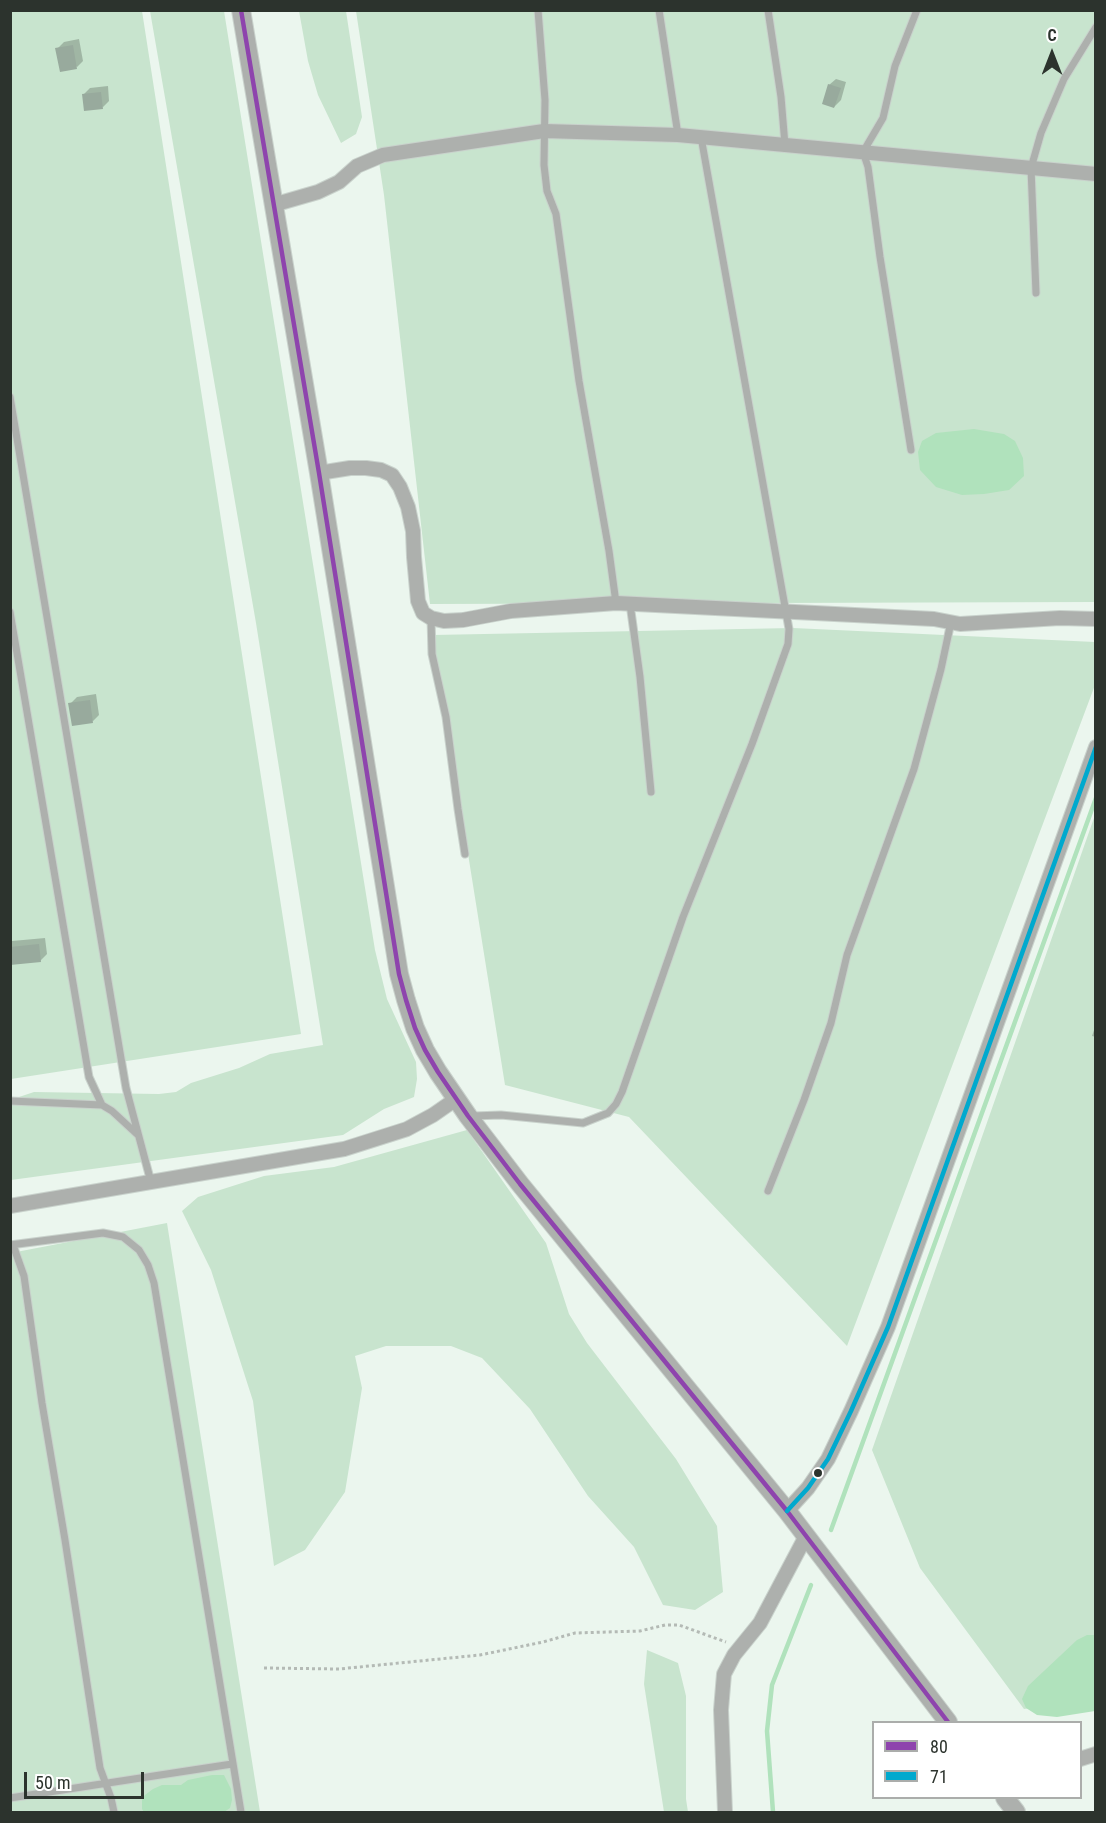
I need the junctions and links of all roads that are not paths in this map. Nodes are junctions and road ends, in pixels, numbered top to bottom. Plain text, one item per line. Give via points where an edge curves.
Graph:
1 (241, 10) edge
2 (538, 10) edge
3 (659, 10) edge
4 (768, 10) edge
5 (917, 10) edge
6 (1095, 27) edge
7 (544, 131) junction
8 (678, 135) junction
9 (701, 137) junction
10 (785, 145) junction
11 (863, 152) junction
12 (1031, 168) junction
13 (1095, 174) edge
14 (273, 205) junction
15 (1036, 293) dead end
16 (10, 397) edge
17 (911, 450) dead end
18 (320, 473) junction
19 (623, 604) junction
20 (10, 612) edge
21 (785, 612) junction
22 (431, 618) junction
23 (1095, 619) edge
24 (951, 622) junction
25 (1095, 747) edge
26 (651, 792) dead end
27 (465, 854) dead end
28 (456, 1099) junction
29 (10, 1101) edge
30 (102, 1105) junction
31 (468, 1116) junction
32 (139, 1136) junction
33 (151, 1182) junction
34 (768, 1191) dead end
35 (10, 1206) edge
36 (12, 1245) edge
37 (787, 1511) junction
38 (806, 1536) junction
39 (947, 1721) edge
40 (232, 1764) junction
41 (105, 1783) junction
42 (10, 1798) edge
43 (1006, 1799) edge
44 (114, 1812) edge
45 (241, 1812) edge
46 (725, 1812) edge
47 (1016, 1812) edge

1 - 14 street
2 - 7 lane
3 - 8 lane
4 - 10 lane
5 - 11 lane via 895,66 883,118
6 - 12 lane via 1064,79
7 - 8 street
7 - 14 street via 383,155 357,166 339,182 318,192
7 - 19 lane via 547,191 556,214 579,381 609,551
8 - 9 street
9 - 10 street
9 - 21 lane
10 - 11 street
11 - 12 street
11 - 17 lane
12 - 13 street
12 - 15 lane
14 - 18 street
16 - 32 lane via 126,1088
18 - 22 street via 366,468 392,475 408,507 413,531 418,601 423,613
18 - 28 street via 399,974 422,1043
19 - 21 street
19 - 22 street via 511,611 463,620
19 - 26 lane via 640,677
20 - 30 lane via 88,1077
21 - 24 street
21 - 31 lane via 788,644 616,1104 608,1113 583,1123 501,1115
22 - 27 lane via 432,654 446,717
23 - 24 street
24 - 34 lane via 914,769 847,955 831,1023
25 - 37 street via 888,1327 828,1459
28 - 31 street
28 - 33 street via 407,1129 344,1149
29 - 30 lane
30 - 32 lane
31 - 37 street
32 - 33 lane
33 - 35 street
36 - 40 lane via 103,1233 123,1237 139,1250 148,1265
36 - 41 lane via 24,1276
37 - 38 street
38 - 39 street
38 - 46 street via 760,1623 724,1674 721,1710
40 - 41 lane
40 - 45 lane
41 - 42 lane
41 - 44 lane
43 - 47 street

